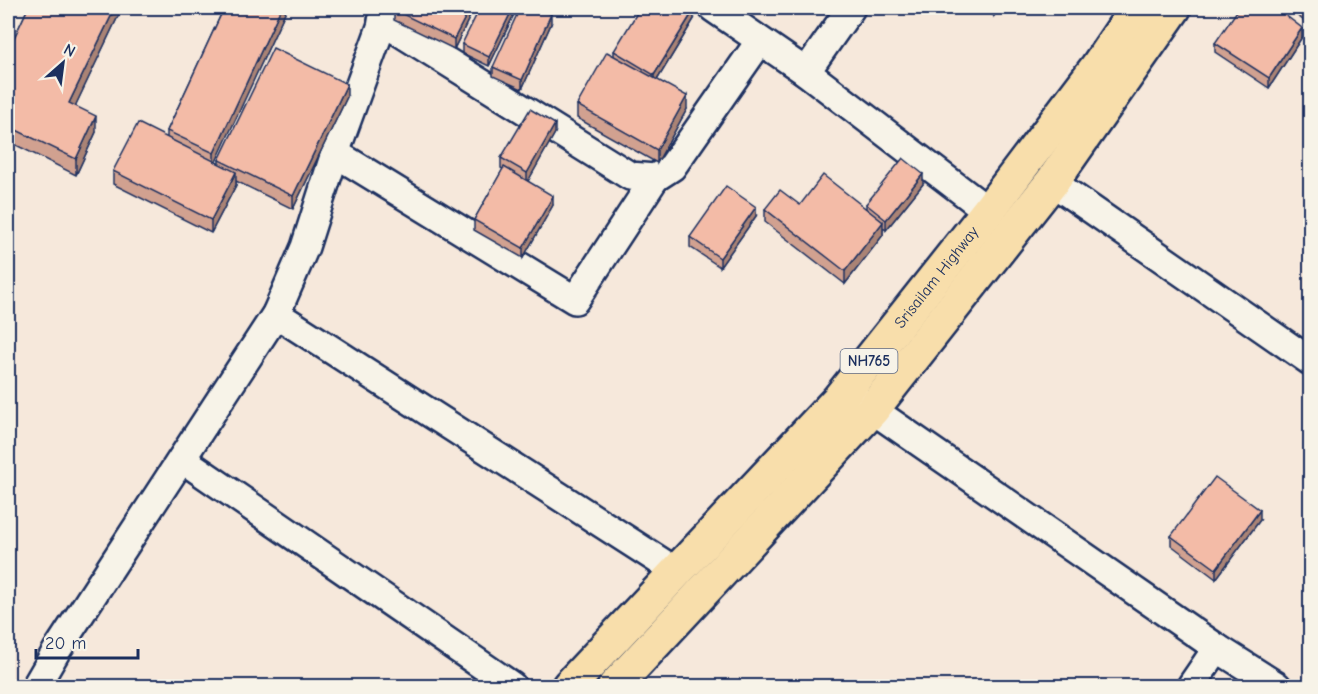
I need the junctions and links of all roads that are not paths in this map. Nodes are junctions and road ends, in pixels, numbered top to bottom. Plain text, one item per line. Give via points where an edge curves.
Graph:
1 (713, 8) edge
2 (851, 8) edge
3 (1137, 8) edge
4 (1174, 8) edge
5 (385, 14) edge
6 (760, 41) junction
7 (806, 72) junction
8 (335, 153) junction
9 (655, 178) junction
10 (1052, 182) junction
11 (988, 211) junction
12 (276, 314) junction
13 (1311, 361) edge
14 (846, 391) junction
15 (872, 410) junction
16 (182, 459) junction
17 (677, 572) junction
18 (1218, 648) junction
19 (615, 686) edge
20 (36, 687) edge
21 (512, 687) edge
22 (569, 687) edge
23 (1191, 687) edge
24 (1277, 687) edge

1 - 6 street
2 - 7 street
3 - 11 highway, Srisailam Highway / NH765
4 - 10 highway, Srisailam Highway / NH765
5 - 8 street
5 - 9 street via 630,176
6 - 7 street
6 - 9 street via 672,167
7 - 11 street
8 - 9 street via 575,300
8 - 12 street via 305,248
10 - 13 street
10 - 15 highway, Srisailam Highway / NH765
11 - 14 highway, Srisailam Highway / NH765
12 - 16 street
12 - 17 street
14 - 15 street
14 - 17 highway, Srisailam Highway / NH765
15 - 18 street
15 - 19 highway, Srisailam Highway / NH765
16 - 20 street
16 - 21 street
17 - 22 highway, Srisailam Highway / NH765
18 - 23 street
18 - 24 street

